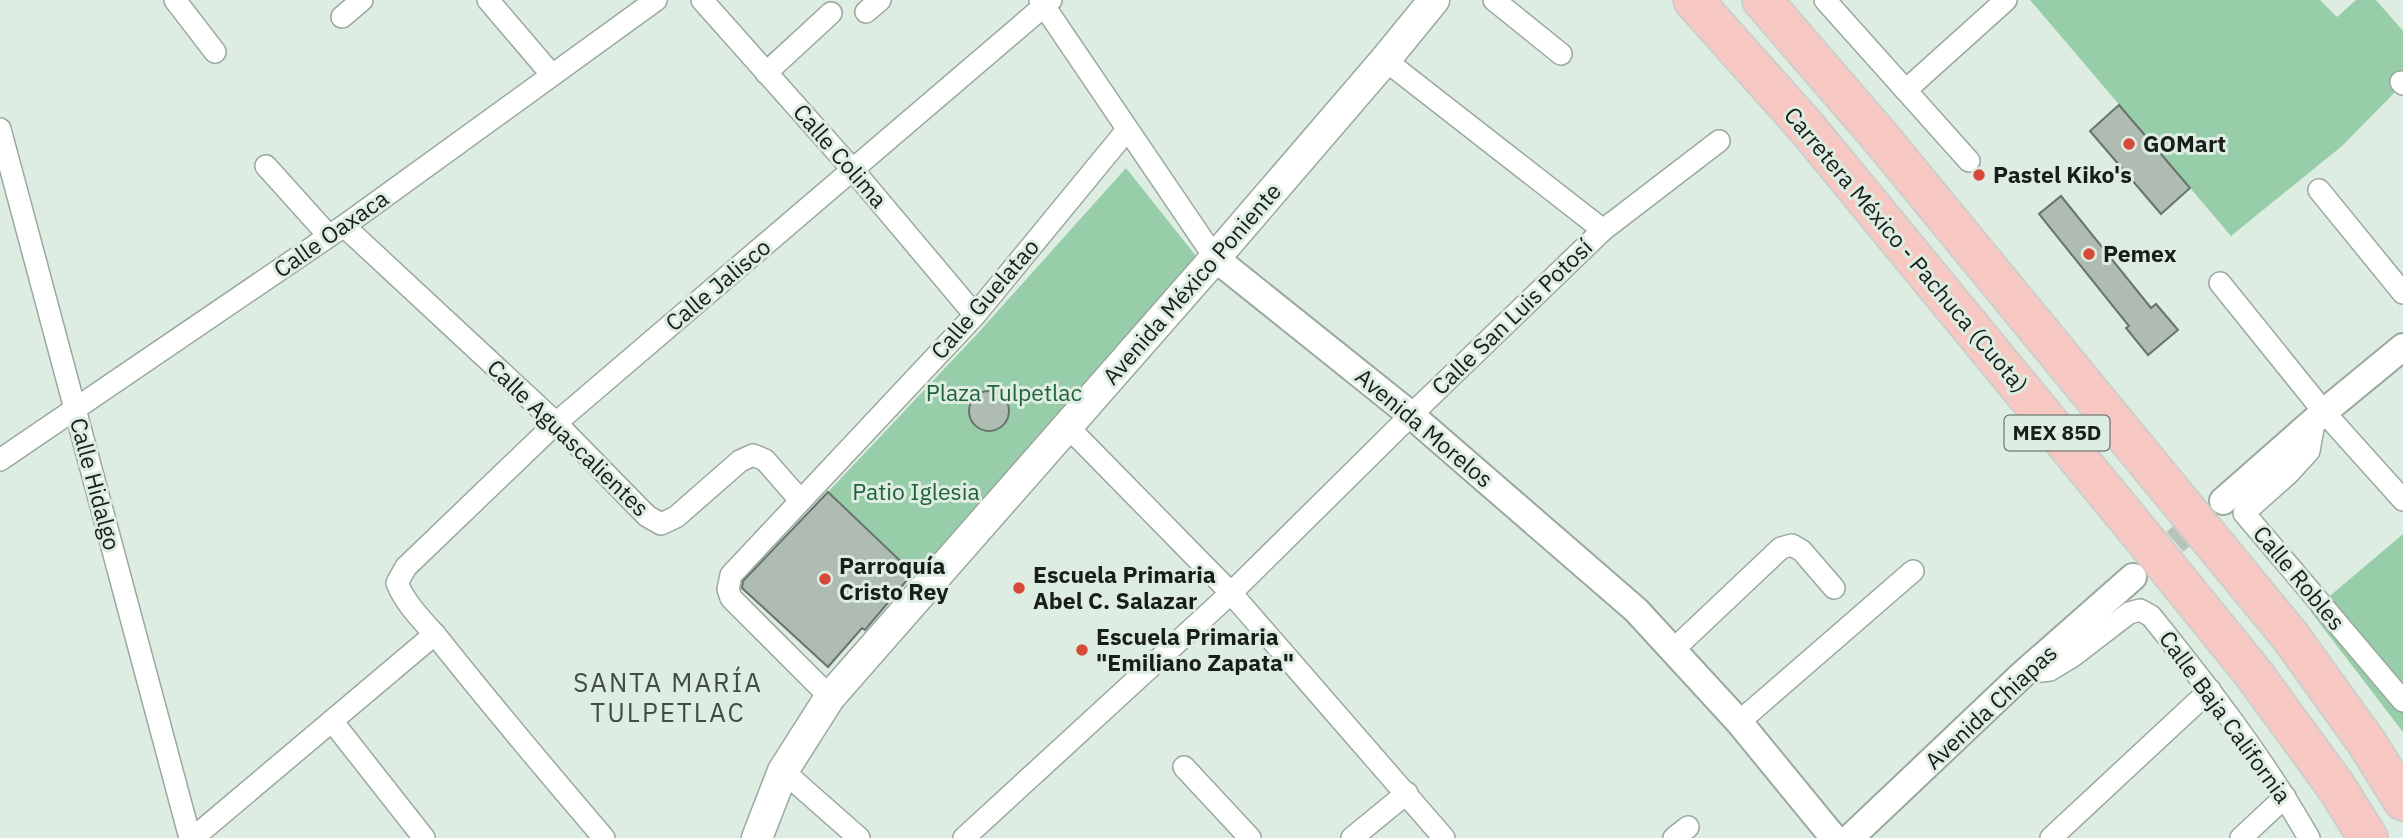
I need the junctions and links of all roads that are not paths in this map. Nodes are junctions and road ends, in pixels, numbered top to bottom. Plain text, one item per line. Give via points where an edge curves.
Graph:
1 (175, 0) edge
2 (362, 0) edge
3 (488, 0) edge
4 (656, 0) edge
5 (702, 0) edge
6 (1434, 0) edge
7 (1494, 0) edge
8 (1693, 0) edge
9 (1762, 0) edge
10 (1825, 0) edge
11 (2006, 0) edge
12 (1045, 2) edge
13 (831, 13) dead end
14 (342, 17) dead end
15 (215, 52) dead end
16 (1560, 54) dead end
17 (1385, 60) junction
18 (766, 73) junction
19 (552, 75) junction
20 (1906, 90) junction
21 (0, 129) edge
22 (1127, 130) junction
23 (1719, 141) dead end
24 (1969, 161) dead end
25 (266, 166) dead end
26 (853, 170) junction
27 (2319, 190) dead end
28 (1603, 230) junction
29 (337, 231) junction
30 (1215, 258) junction
31 (2220, 284) dead end
32 (2403, 293) edge
33 (975, 315) junction
34 (2403, 347) edge
35 (75, 410) junction
36 (1411, 415) junction
37 (2319, 417) junction
38 (556, 423) junction
39 (1067, 426) junction
40 (0, 460) edge
41 (800, 500) junction
42 (2403, 500) edge
43 (2223, 501) tunnel mouth
44 (1913, 570) dead end
45 (2133, 577) tunnel mouth
46 (1834, 588) dead end
47 (1231, 593) junction
48 (435, 634) junction
49 (1673, 650) junction
50 (2024, 674) junction
51 (2210, 690) junction
52 (830, 697) junction
53 (2403, 701) edge
54 (331, 721) junction
55 (1739, 722) junction
56 (1184, 767) dead end
57 (783, 771) junction
58 (1407, 793) junction
59 (2285, 797) junction
60 (2403, 801) edge
61 (191, 838) edge
62 (424, 838) edge
63 (604, 838) edge
64 (757, 838) edge
65 (859, 838) edge
66 (964, 838) edge
67 (1250, 838) edge
68 (1352, 838) edge
69 (1444, 838) edge
70 (1834, 838) edge
71 (1850, 838) edge
72 (2051, 838) edge
73 (2241, 838) edge
74 (2308, 838) edge
75 (2368, 838) edge

1 - 15 street
2 - 14 street
3 - 19 street
4 - 19 street, Calle Oaxaca
5 - 18 street, Calle Colima
6 - 17 main road, Avenida México Poniente
7 - 16 street
8 - 75 highway, Carretera México - Pachuca (Cuota) / MEX 85D via 1807,128 2137,530 2269,695
9 - 60 highway, MEX 85D via 2290,636
10 - 20 street
11 - 20 street
12 - 22 street, Avenida Morelos
12 - 26 street, Calle Jalisco
13 - 18 street
17 - 28 street
17 - 30 main road, Avenida México Poniente
18 - 26 street, Calle Colima
19 - 29 street, Calle Oaxaca
20 - 24 street
21 - 35 street, Calle Hidalgo
22 - 30 street, Avenida Morelos
22 - 33 street, Calle Guelatao
23 - 28 street, Calle San Luis Potosí
25 - 29 street, Calle Aguascalientes
26 - 33 street, Calle Colima
26 - 38 street, Calle Jalisco
27 - 32 street
28 - 36 street, Calle San Luis Potosí
29 - 35 street, Calle Oaxaca
29 - 38 street, Calle Aguascalientes
30 - 36 street, Avenida Morelos
30 - 39 main road, Avenida México Poniente
31 - 37 street
33 - 41 street, Calle Guelatao
34 - 37 street
35 - 40 street, Calle Oaxaca
35 - 61 street, Calle Hidalgo
36 - 47 street, Calle San Luis Potosí
36 - 49 street, Avenida Morelos via 1636,610
37 - 42 street
37 - 43 street
37 - 53 street, Calle Robles via 2309,451 2244,513
38 - 41 street, Calle Aguascalientes via 647,516 661,524 753,455 765,460
38 - 48 street, Calle Jalisco via 406,567 397,583 403,598
39 - 47 street
39 - 52 main road, Avenida México Poniente
41 - 52 street, Calle Guelatao via 731,575 728,589 731,598
44 - 55 street
45 - 50 street, Avenida Chiapas
46 - 49 street via 1802,551 1792,545 1781,548
47 - 58 street
47 - 66 street, Calle San Luis Potosí
48 - 54 street
48 - 63 street
49 - 55 street, Avenida Morelos
50 - 51 street, Calle Baja California via 2050,670 2129,613 2140,610 2151,615
50 - 71 street, Avenida Chiapas
51 - 59 street, Calle Baja California
51 - 72 street
52 - 57 main road, Avenida México Poniente
54 - 61 street
54 - 62 street
55 - 70 street, Avenida Morelos
56 - 67 street
57 - 64 main road, Avenida México Poniente
57 - 65 street
58 - 68 street
58 - 69 street
59 - 73 street
59 - 74 street, Calle Baja California

